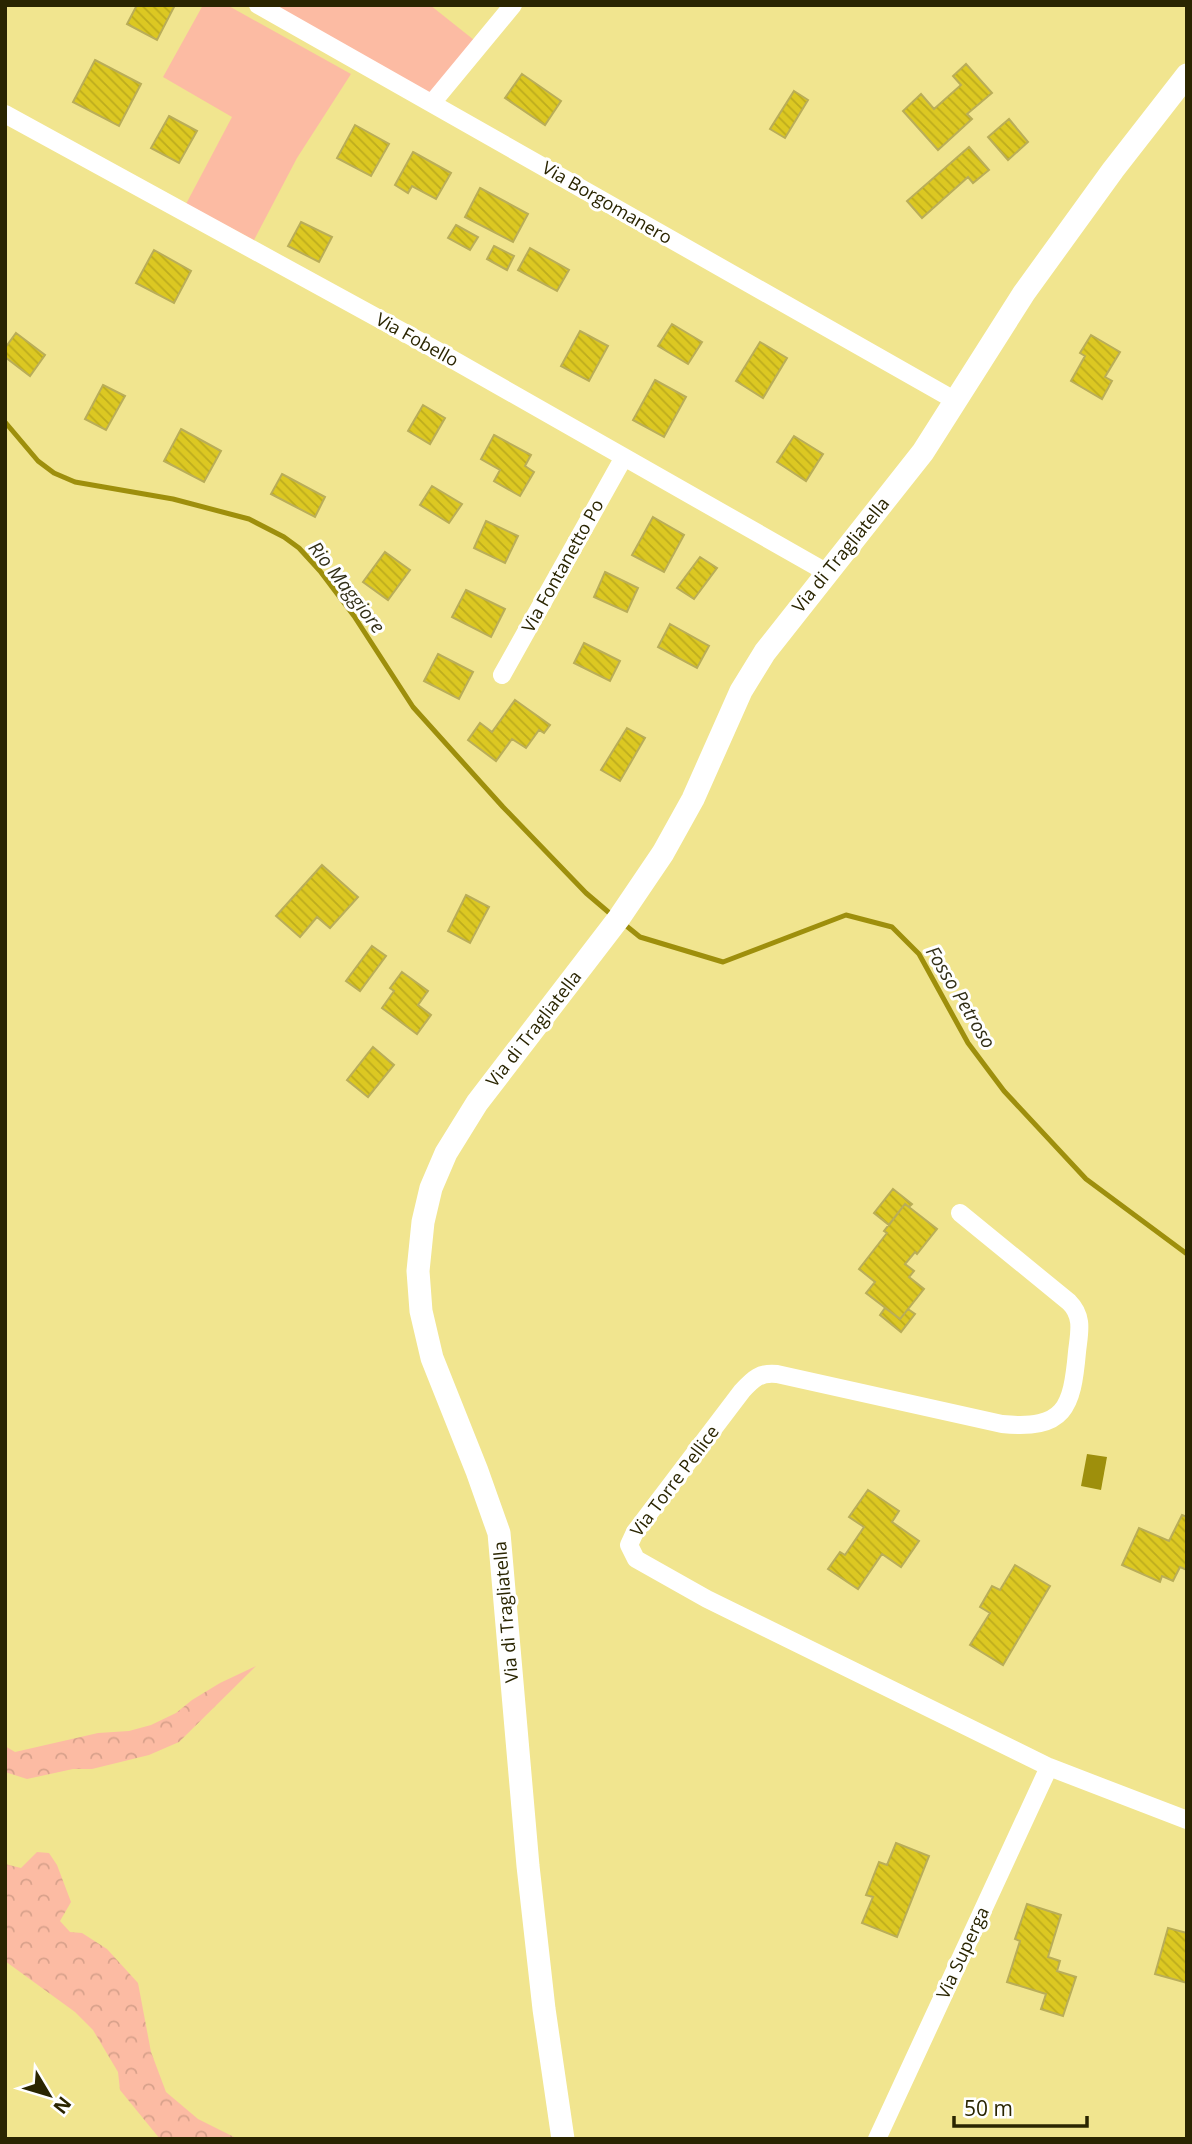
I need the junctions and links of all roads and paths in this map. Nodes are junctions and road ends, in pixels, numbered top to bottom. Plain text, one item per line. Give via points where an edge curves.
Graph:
1 (257, 5) edge
2 (513, 5) edge
3 (1187, 75) edge
4 (432, 103) junction
5 (5, 114) edge
6 (956, 401) junction
7 (624, 457) junction
8 (826, 572) junction
9 (502, 675) dead end
10 (960, 1213) dead end
11 (1049, 1767) junction
12 (1187, 1820) edge
13 (563, 2139) edge
14 (877, 2139) edge

1 - 4 street, Via Borgomanero
2 - 4 street
3 - 6 street, Via di Tragliatella via 1024,293
4 - 6 street, Via Borgomanero
5 - 7 street, Via Fobello
6 - 8 street, Via di Tragliatella via 905,475
7 - 8 street, Via Fobello
7 - 9 street, Via Fontanetto Po
8 - 13 street, Via di Tragliatella via 753,671 681,823 630,902 477,1103 446,1153 431,1188 424,1222 418,1271 432,1358 499,1533 528,1866
10 - 11 street, Via Torre Pellice via 1077,1311 1080,1328 1074,1386 1062,1410 1040,1424 1002,1424 764,1373 742,1391 629,1545 639,1562 707,1599
11 - 12 street, Via Torre Pellice
11 - 14 street, Via Superga

